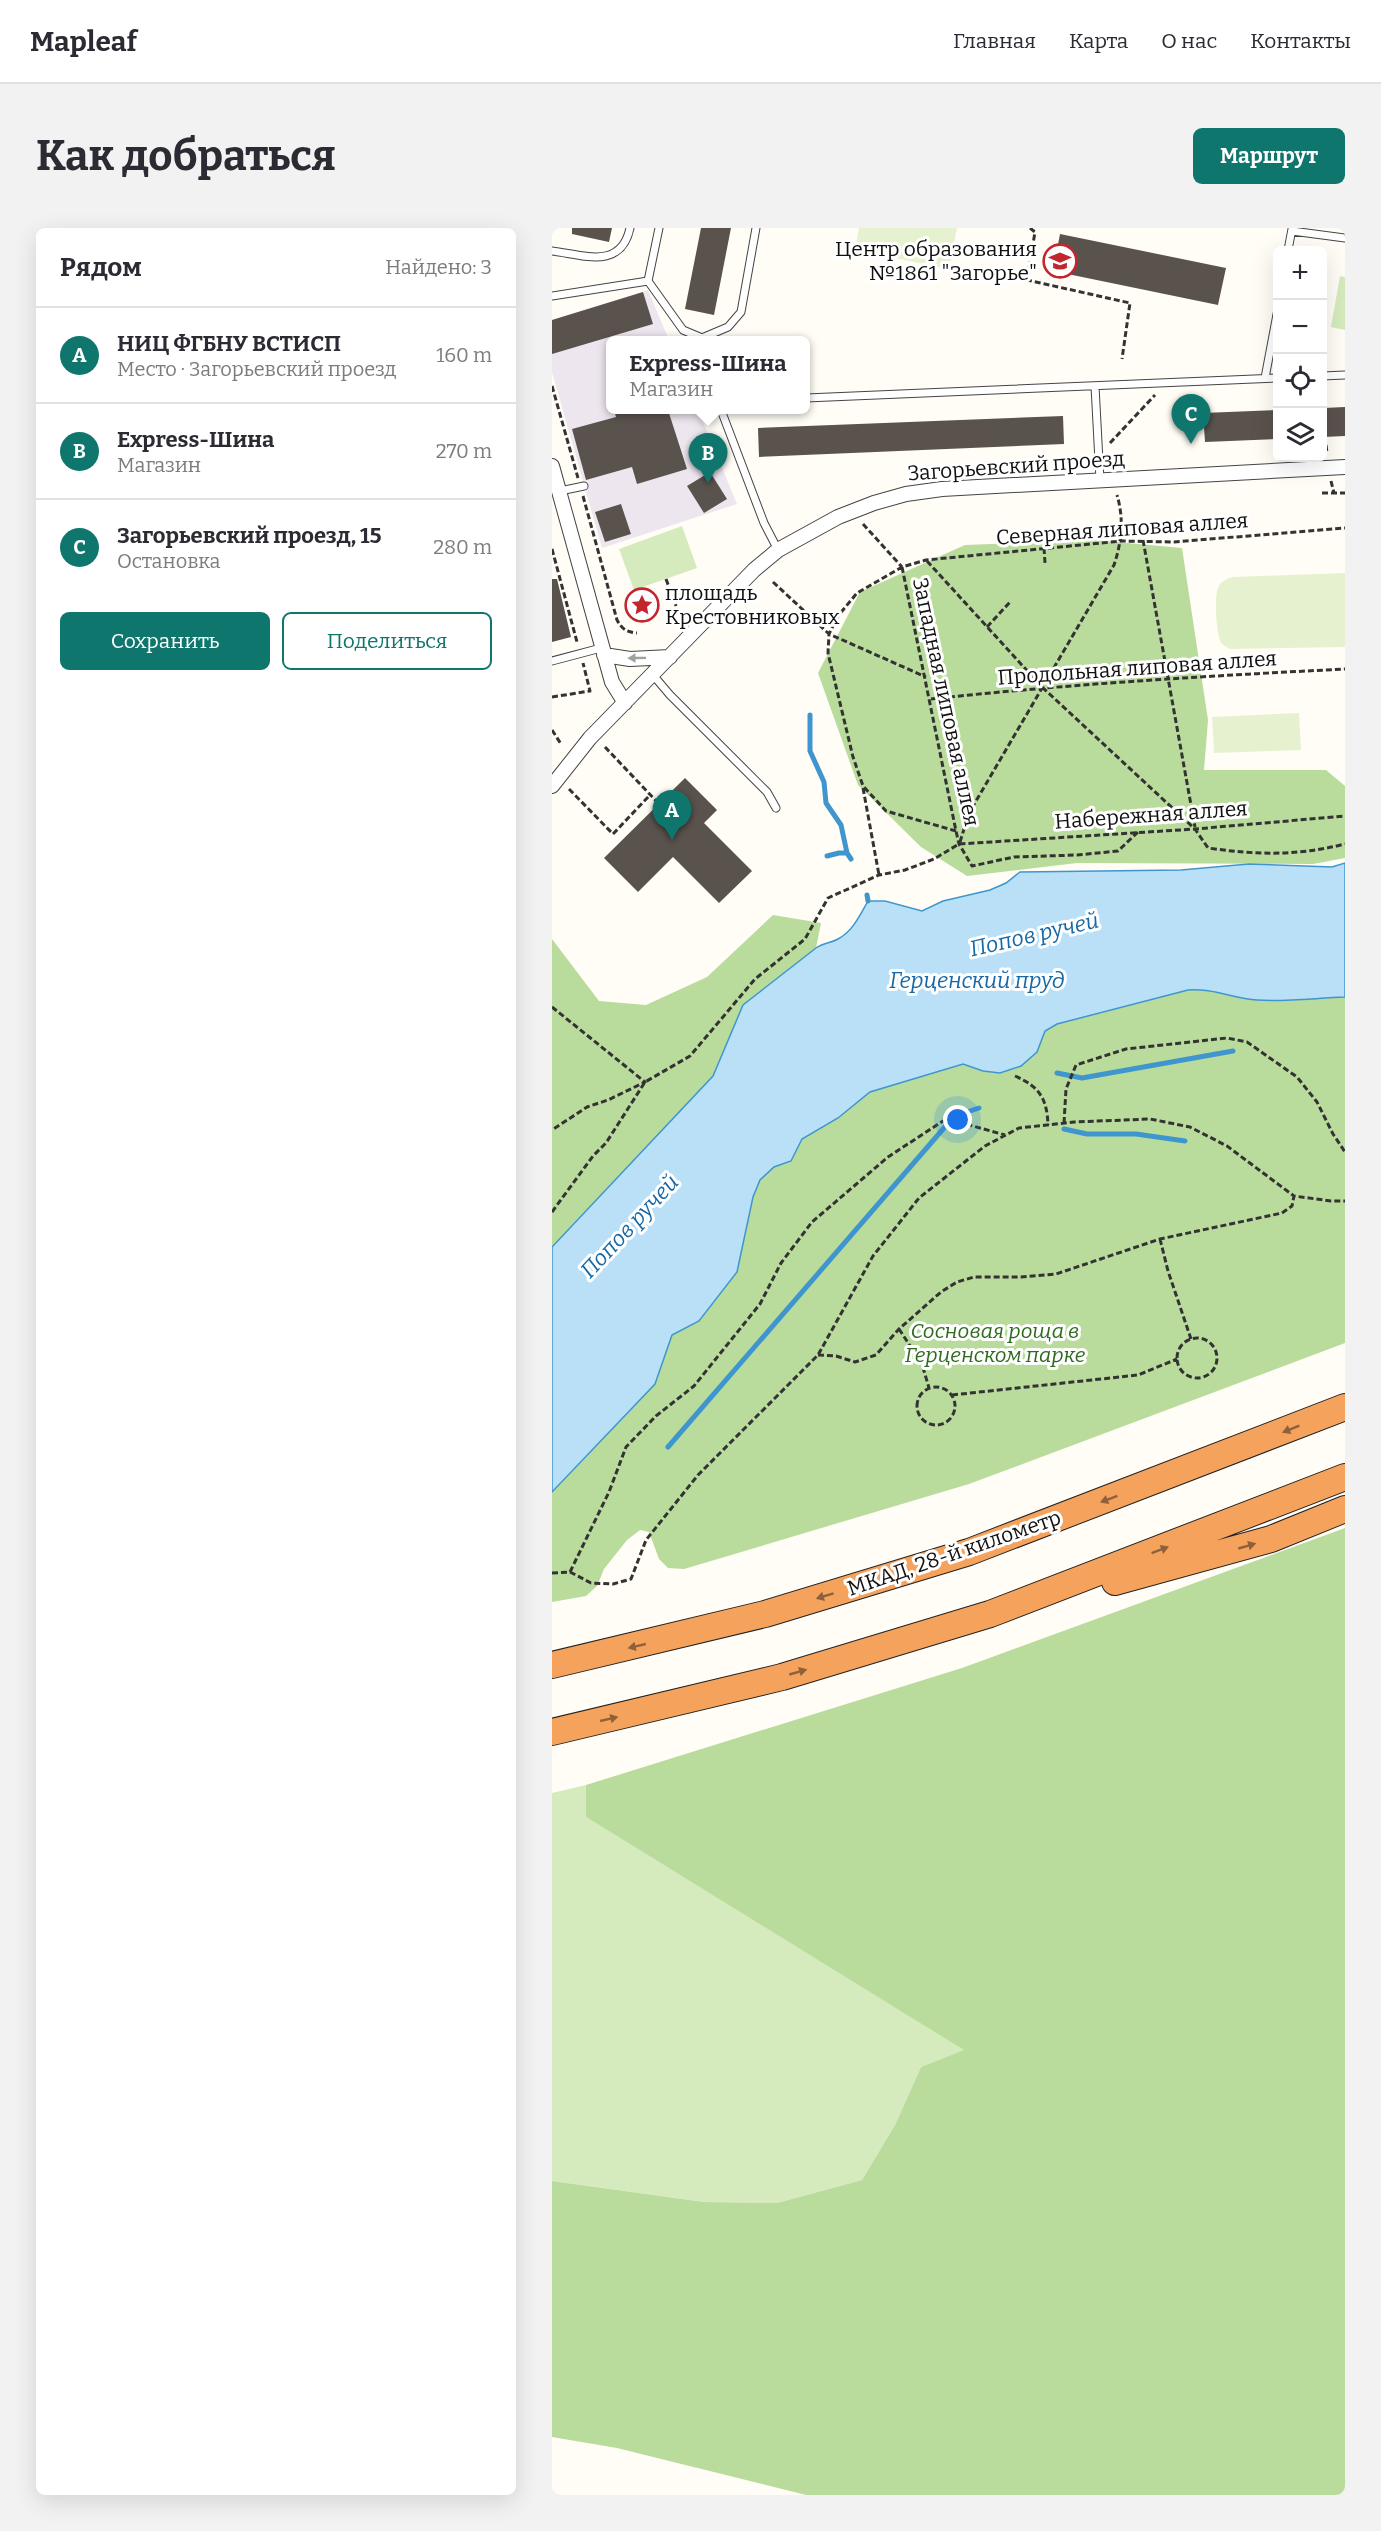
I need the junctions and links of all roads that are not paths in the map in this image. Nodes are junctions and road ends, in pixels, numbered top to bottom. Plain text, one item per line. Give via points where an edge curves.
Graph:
1 (630, 228) edge
2 (659, 228) edge
3 (756, 228) edge
4 (1292, 230) edge
5 (1345, 238) edge
6 (1289, 246) edge
7 (552, 251) edge
8 (648, 281) junction
9 (552, 296) edge
10 (683, 330) junction
11 (686, 336) edge
12 (697, 336) edge
13 (707, 336) edge
14 (1273, 336) edge
15 (1345, 375) edge
16 (1327, 376) edge
17 (1265, 378) junction
18 (1273, 378) edge
19 (1095, 386) junction
20 (810, 398) edge
21 (723, 414) edge
22 (552, 466) edge
23 (1345, 467) edge
24 (1100, 480) junction
25 (582, 486) road end
26 (556, 487) edge
27 (778, 550) junction
28 (603, 651) junction
29 (670, 657) junction
30 (552, 661) edge
31 (653, 675) junction
32 (625, 703) junction
33 (552, 786) edge
34 (776, 808) dead end
35 (1345, 1407) edge
36 (1345, 1477) edge
37 (1345, 1509) edge
38 (887, 1646) junction
39 (552, 1665) edge
40 (552, 1732) edge

1 - 7 lane via 627,241 616,254 604,257
2 - 8 lane
3 - 13 lane via 741,312 728,327
4 - 5 lane
4 - 6 lane
8 - 9 lane
8 - 10 lane
10 - 11 lane
10 - 12 lane
14 - 17 lane
15 - 16 lane
17 - 18 lane
17 - 19 lane
19 - 20 lane
19 - 24 lane
21 - 27 lane via 764,524
22 - 26 street
23 - 24 street, Загорьевский проезд
24 - 27 street, Загорьевский проезд via 906,494 838,517
25 - 26 lane
26 - 28 street
27 - 29 street, Загорьевский проезд
29 -> 28 street via 630,659
28 - 30 lane
28 - 32 street via 612,682
29 - 31 street, Загорьевский проезд
31 - 32 street, Загорьевский проезд
31 - 34 lane via 767,792
32 - 33 street, Загорьевский проезд via 590,738
35 -> 39 highway, МКАД, 28-й километр via 969,1552 765,1614
38 -> 36 highway via 990,1614
38 -> 37 highway via 1271,1539
40 -> 38 highway via 782,1677

